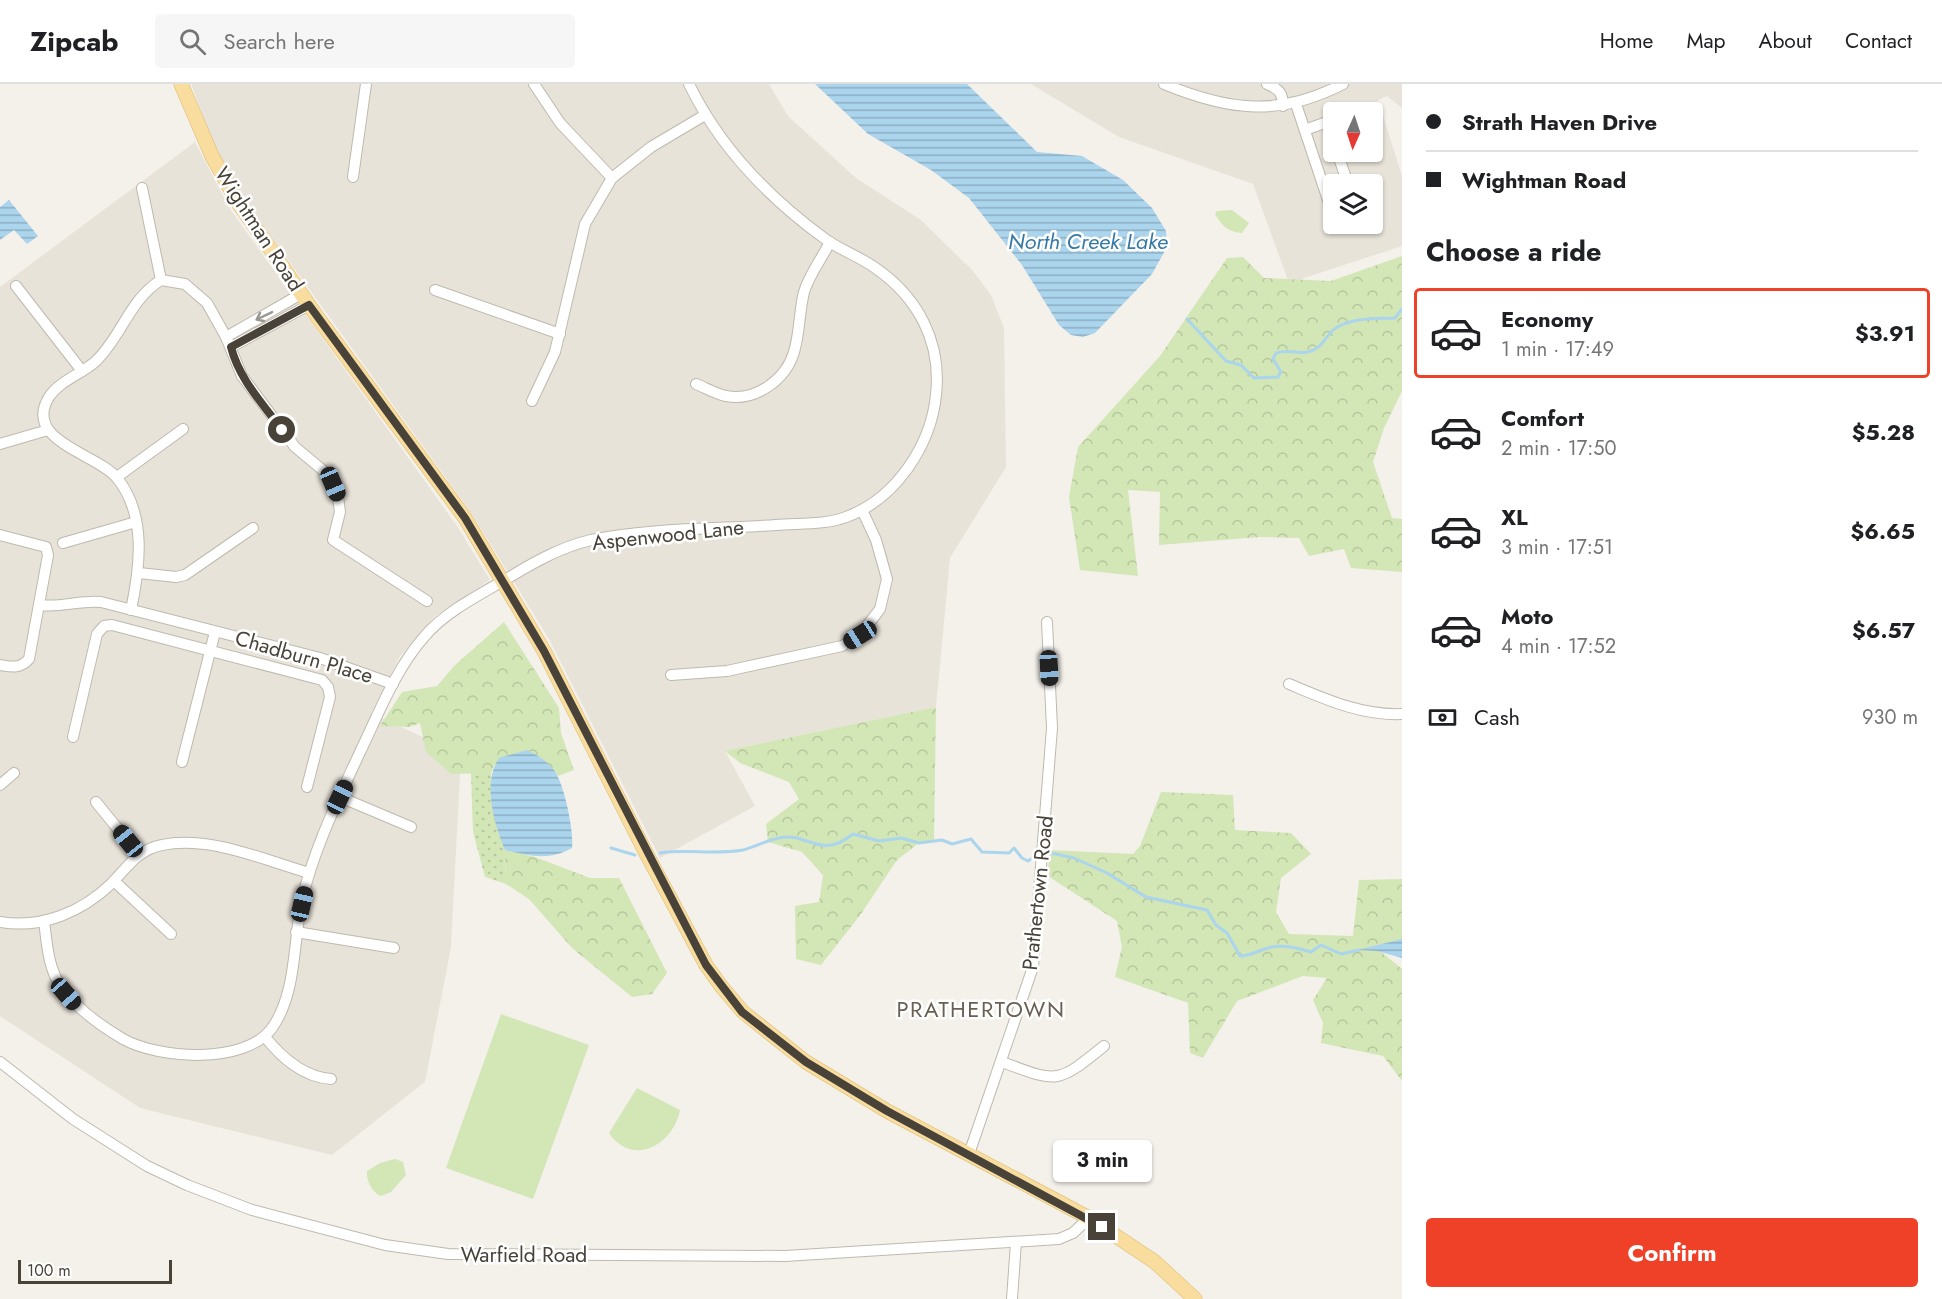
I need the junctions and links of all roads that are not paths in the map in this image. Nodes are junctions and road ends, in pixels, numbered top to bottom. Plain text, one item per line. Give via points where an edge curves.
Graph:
1 (181, 84) edge
2 (366, 84) edge
3 (534, 84) edge
4 (689, 84) edge
5 (1164, 84) edge
6 (1266, 84) edge
7 (1343, 84) edge
8 (1296, 104) junction
9 (1283, 106) junction
10 (705, 116) junction
11 (1323, 123) edge
12 (1305, 130) junction
13 (353, 177) dead end
14 (612, 178) junction
15 (1323, 185) edge
16 (142, 188) dead end
17 (830, 243) junction
18 (161, 280) junction
19 (16, 286) dead end
20 (435, 291) dead end
21 (305, 300) junction
22 (560, 334) junction
23 (228, 342) junction
24 (82, 371) junction
25 (696, 384) dead end
26 (532, 401) dead end
27 (183, 429) dead end
28 (48, 430) junction
29 (0, 444) edge
30 (117, 477) junction
31 (861, 510) junction
32 (136, 522) junction
33 (253, 528) dead end
34 (0, 535) edge
35 (63, 543) dead end
36 (139, 573) junction
37 (502, 581) junction
38 (427, 601) dead end
39 (39, 604) junction
40 (131, 610) junction
41 (1047, 622) dead end
42 (215, 632) junction
43 (210, 651) junction
44 (0, 665) edge
45 (670, 675) dead end
46 (393, 684) junction
47 (1289, 684) dead end
48 (1402, 714) edge
49 (73, 736) dead end
50 (182, 762) dead end
51 (15, 773) dead end
52 (0, 785) edge
53 (307, 788) dead end
54 (340, 797) junction
55 (96, 802) dead end
56 (411, 827) dead end
57 (139, 855) junction
58 (309, 873) junction
59 (114, 881) junction
60 (44, 921) junction
61 (0, 922) edge
62 (296, 932) junction
63 (171, 934) dead end
64 (394, 948) dead end
65 (265, 1037) junction
66 (1104, 1046) dead end
67 (0, 1062) edge
68 (1002, 1062) junction
69 (331, 1079) dead end
70 (969, 1154) junction
71 (1089, 1218) junction
72 (1016, 1242) junction
73 (1012, 1299) edge
74 (1195, 1299) edge

1 - 21 main road, Wightman Road via 212,156 237,201
2 - 13 street
3 - 14 street via 560,123
4 - 10 street, Aspenwood Lane
5 - 9 street via 1226,103
6 - 9 street via 1279,89
7 - 8 street
8 - 9 street
8 - 12 street
10 - 14 street via 651,147
10 - 17 street, Aspenwood Lane via 734,158
11 - 12 street
12 - 15 street
14 - 22 street via 579,241
16 - 18 street
17 - 25 street via 805,289 795,349 781,376 768,387 736,397
17 - 31 street, Aspenwood Lane via 872,265 908,295 923,317 938,371 930,427 920,450 908,469
18 - 23 street via 175,281 196,291
18 - 24 street via 138,297 104,351
19 - 24 street
20 - 22 street
21 - 23 street
21 - 37 main road, Wightman Road via 465,518
22 - 26 street
23 - 38 street via 235,364 249,386 295,447 315,461 333,484 340,512 333,540
24 - 28 street via 49,397 45,407
27 - 30 street
28 - 29 street
28 - 30 street via 60,443
30 - 32 street
31 - 37 street, Aspenwood Lane via 832,521 589,541 548,555
31 - 45 street via 876,540 887,579 880,609 860,635 842,646 738,669
32 - 35 street
32 - 36 street
33 - 36 street via 185,574 176,577
34 - 39 street via 46,548
36 - 40 street
37 - 46 street, Aspenwood Lane via 427,633 406,659
37 - 70 main road, Wightman Road via 544,651 701,957 742,1012 806,1062
39 - 40 street, Chadburn Place via 61,607 92,601
39 - 44 street via 28,659 17,668
40 - 42 street, Chadburn Place
41 - 68 street, Prathertown Road via 1052,728 1037,934 1026,992
42 - 43 street, Chadburn Place
42 - 46 street, Chadburn Place via 320,658
43 - 49 street, Chadburn Place via 104,626 98,634
43 - 50 street, Chadburn Place
43 - 53 street, Chadburn Place via 322,680 328,687 330,697
46 - 54 street, Aspenwood Lane
47 - 48 street via 1363,711
51 - 52 street
54 - 56 street
54 - 58 street, Aspenwood Lane
55 - 57 street
57 - 58 street via 160,845 199,844
57 - 59 street
58 - 62 street, Aspenwood Lane
59 - 60 street via 77,910
59 - 63 street
60 - 61 street
60 - 65 street, Aspenwood Lane via 49,957 59,985 75,1004 123,1039 158,1051 225,1054 243,1050
62 - 64 street
62 - 65 street, Aspenwood Lane via 288,993 280,1015
65 - 69 street via 293,1065
66 - 68 street via 1058,1078 1044,1078
67 - 72 street, Warfield Road via 73,1119 147,1166 252,1210 385,1245 448,1254 785,1256
68 - 70 street, Prathertown Road
70 - 71 main road, Wightman Road
71 - 72 street, Warfield Road via 1073,1233 1059,1239
71 - 74 main road, Wightman Road via 1130,1243
72 - 73 street

